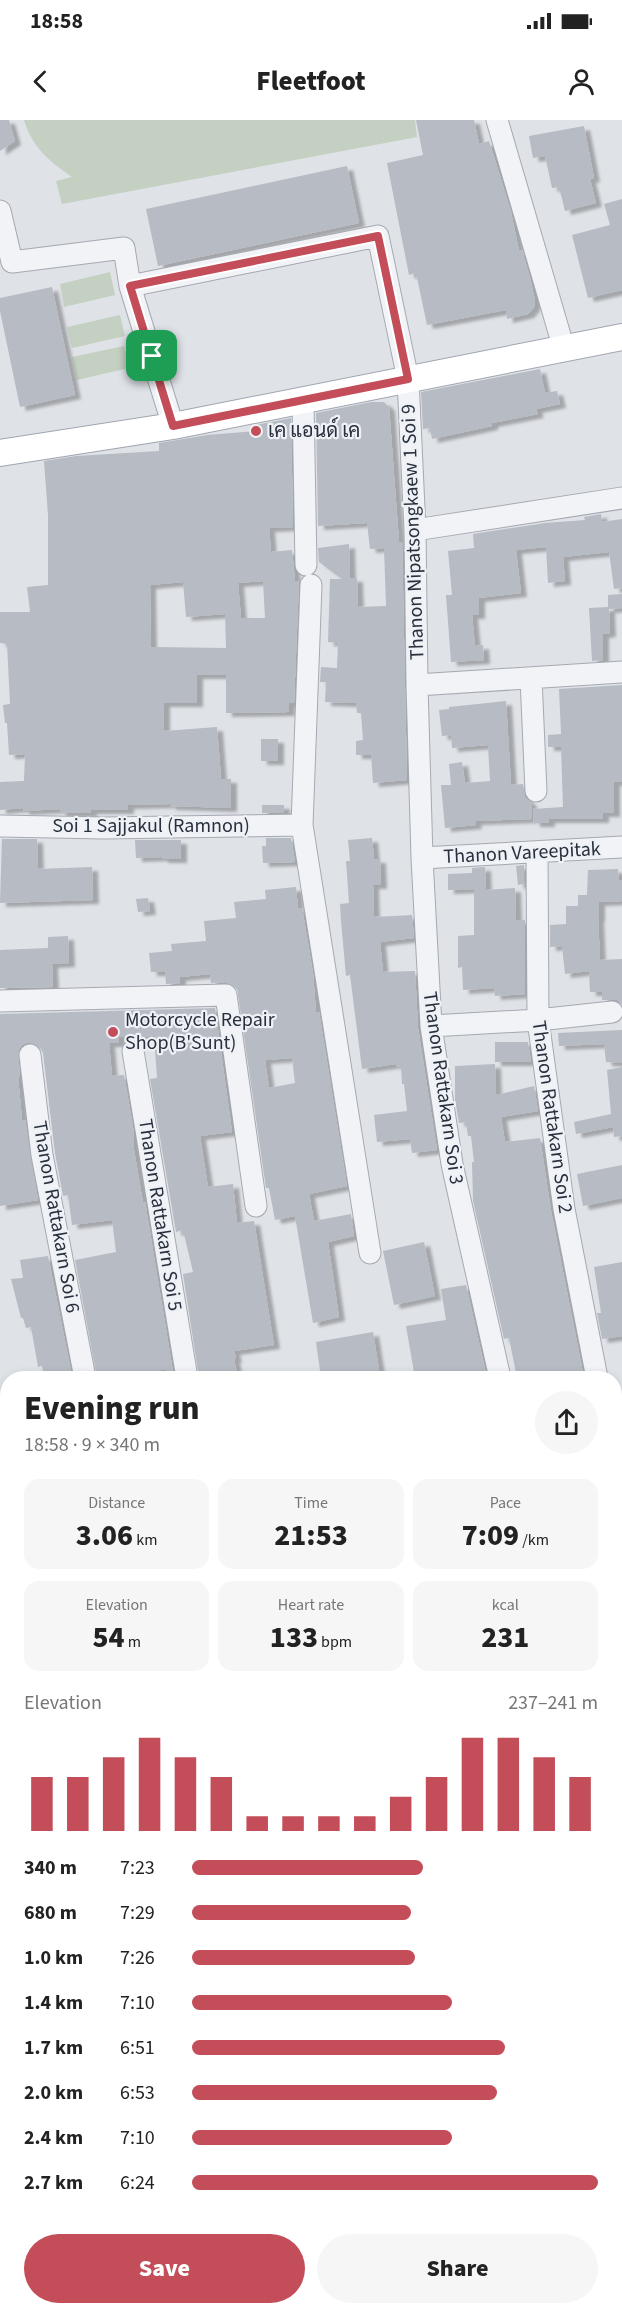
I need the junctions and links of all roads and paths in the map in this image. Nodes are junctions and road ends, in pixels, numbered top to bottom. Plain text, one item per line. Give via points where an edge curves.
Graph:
1 (497, 120) edge
2 (0, 211) edge
3 (130, 286) junction
4 (622, 338) edge
5 (564, 349) junction
6 (408, 379) junction
7 (303, 401) junction
8 (173, 426) junction
9 (0, 453) edge
10 (622, 498) edge
11 (415, 530) junction
12 (306, 564) dead end
13 (311, 585) dead end
14 (622, 672) edge
15 (531, 678) junction
16 (417, 685) junction
17 (536, 791) dead end
18 (302, 825) junction
19 (0, 826) edge
20 (622, 847) edge
21 (537, 852) junction
22 (422, 858) junction
23 (0, 1001) edge
24 (612, 1012) dead end
25 (538, 1020) junction
26 (431, 1026) junction
27 (133, 1051) dead end
28 (30, 1055) dead end
29 (256, 1206) dead end
30 (370, 1253) dead end
31 (84, 1371) edge
32 (187, 1371) edge
33 (498, 1371) edge
34 (596, 1371) edge

1 - 5 street
2 - 3 street via 12,262 124,248
3 - 6 street, Thanon Nipatsongkaew 1 Soi 9 via 378,236
3 - 8 street
4 - 5 main road
5 - 6 main road
6 - 7 main road
6 - 11 street, Thanon Nipatsongkaew 1 Soi 9
7 - 8 main road
7 - 12 street
8 - 9 main road
10 - 11 street
11 - 16 street, Thanon Nipatsongkaew 1 Soi 9
13 - 18 street
14 - 15 street
15 - 16 street
15 - 17 street
16 - 22 street, Thanon Rattakarn Soi 3
18 - 19 street, Soi 1 Sajjakul (Ramnon)
18 - 30 street
20 - 21 street, Thanon Vareepitak
21 - 22 street, Thanon Vareepitak
21 - 25 street, Thanon Rattakarn Soi 2
22 - 26 street, Thanon Rattakarn Soi 3
23 - 29 street via 226,995
24 - 25 street
25 - 26 street
25 - 34 street, Thanon Rattakarn Soi 2 via 564,1209
26 - 33 street, Thanon Rattakarn Soi 3 via 452,1164
27 - 32 street, Thanon Rattakarn Soi 5
28 - 31 street, Thanon Rattakarn Soi 6 via 42,1155

